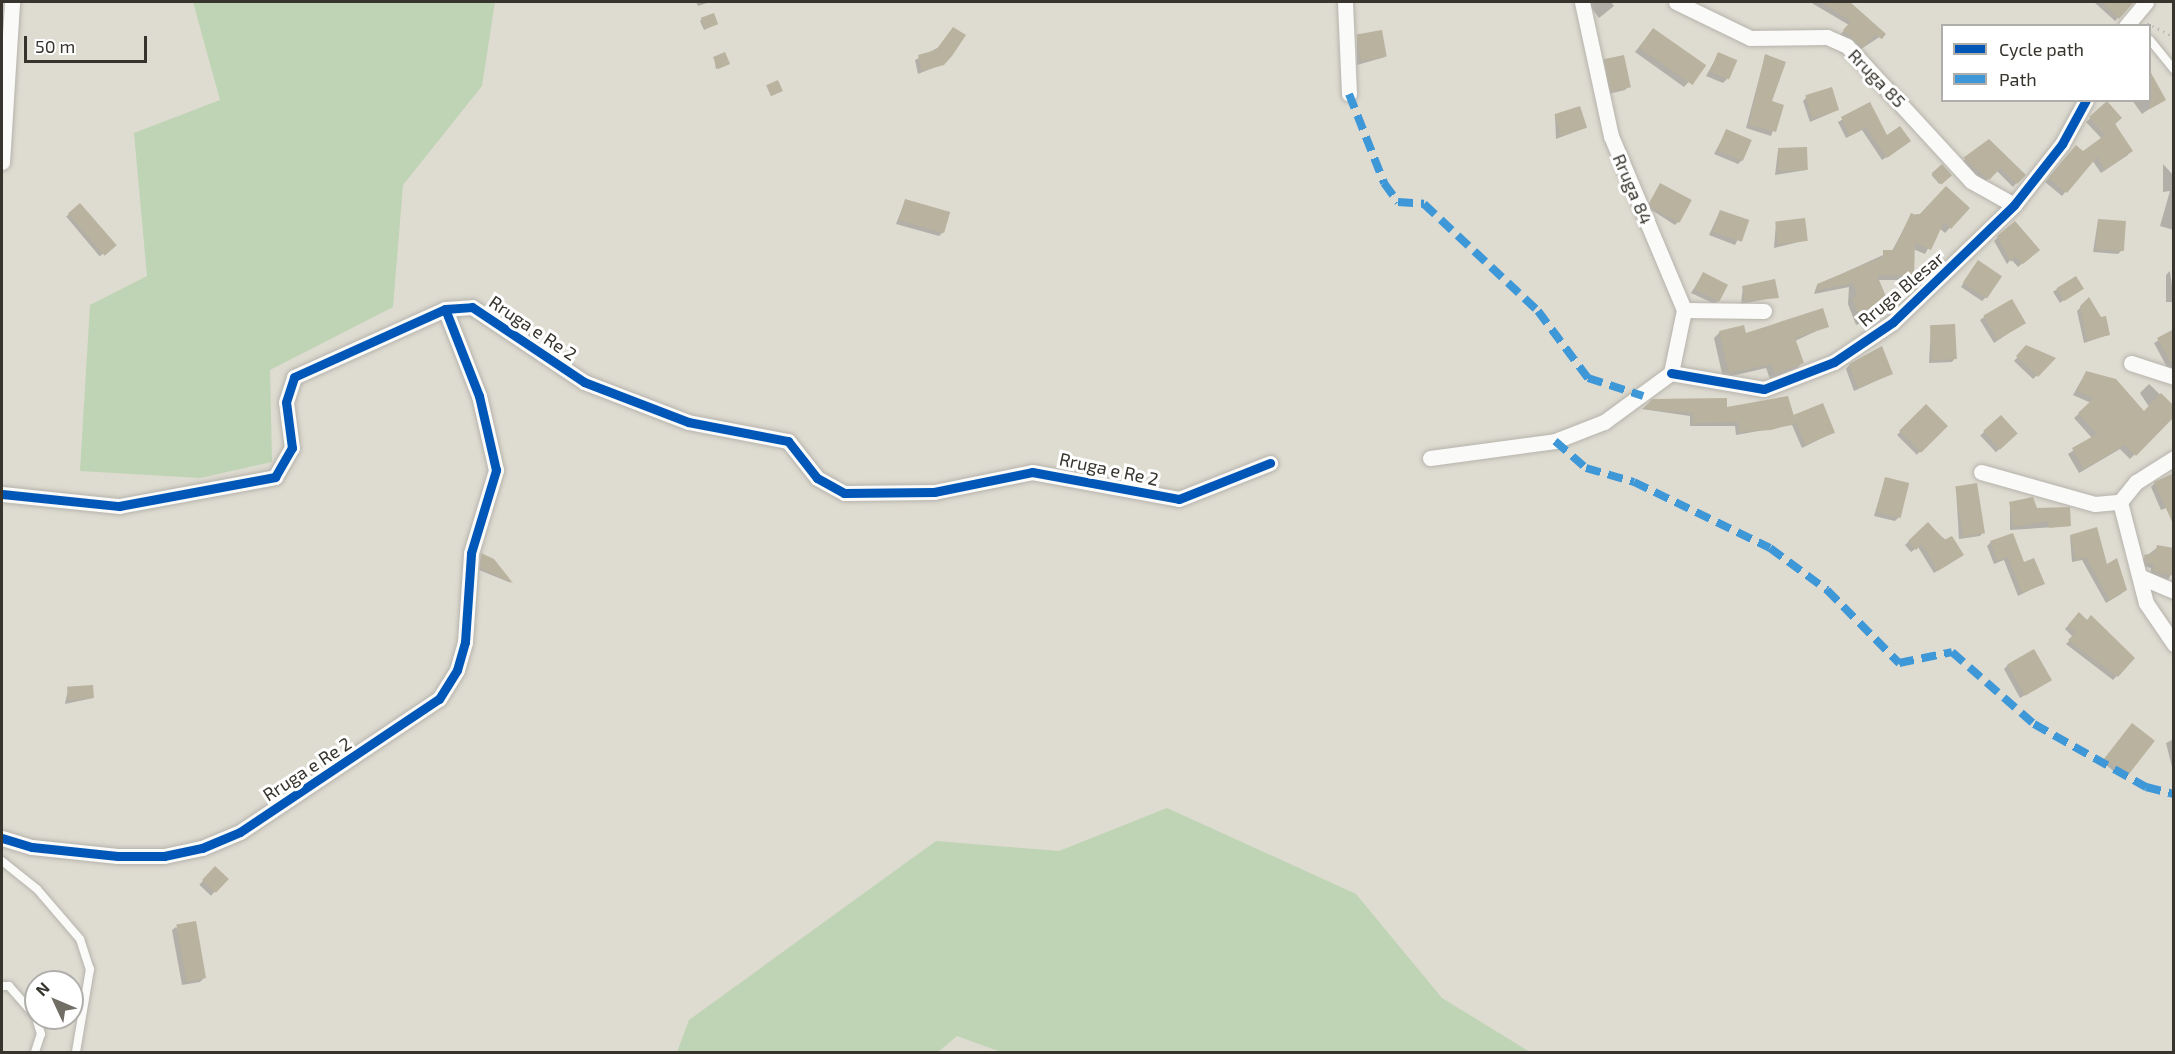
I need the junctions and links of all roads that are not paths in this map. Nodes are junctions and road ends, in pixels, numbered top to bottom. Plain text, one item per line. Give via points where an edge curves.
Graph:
1 (12, 2) edge
2 (1345, 2) edge
3 (1582, 2) edge
4 (1676, 2) edge
5 (2146, 2) edge
6 (2130, 21) edge
7 (2151, 41) edge
8 (2174, 70) edge
9 (1349, 94) dead end
10 (2085, 102) edge
11 (2, 162) edge
12 (2014, 205) junction
13 (445, 309) junction
14 (1683, 310) junction
15 (1764, 311) dead end
16 (2131, 363) dead end
17 (1671, 373) junction
18 (2174, 377) edge
19 (1430, 458) dead end
20 (2174, 458) edge
21 (1269, 463) dead end
22 (1981, 472) dead end
23 (2, 494) edge
24 (2120, 502) junction
25 (2141, 577) junction
26 (2174, 591) edge
27 (2174, 644) edge
28 (2, 838) edge
29 (2, 861) edge
30 (2, 986) edge
31 (24, 1004) edge
32 (40, 1030) edge
33 (35, 1053) edge
34 (76, 1053) edge

1 - 11 street
2 - 9 street
3 - 14 street, Rruga 84 via 1611,136
4 - 12 street, Rruga 85 via 1750,38 1827,37 1847,46 1971,181
5 - 6 street
7 - 8 lane
10 - 12 street, Rruga Blesar via 2062,144
12 - 17 street, Rruga Blesar via 1893,322 1834,362 1764,389
13 - 21 street, Rruga e Re 2 via 480,310 584,382 688,423 788,441 817,478 844,493 934,492 1032,472 1179,498
13 - 23 street via 294,377 285,402 292,448 275,477 119,506
13 - 28 street, Rruga e Re 2 via 479,396 496,470 471,553 465,642 457,670 439,699 240,832 202,848 164,856 118,856 32,847
14 - 15 street
14 - 17 street
16 - 18 street
17 - 19 street via 1604,423 1556,441
20 - 24 street via 2136,482
22 - 24 street via 2095,504
24 - 25 street
25 - 26 street
25 - 27 street via 2146,603
29 - 34 lane via 37,889 80,939 90,969
30 - 31 lane via 9,986
32 - 33 lane

